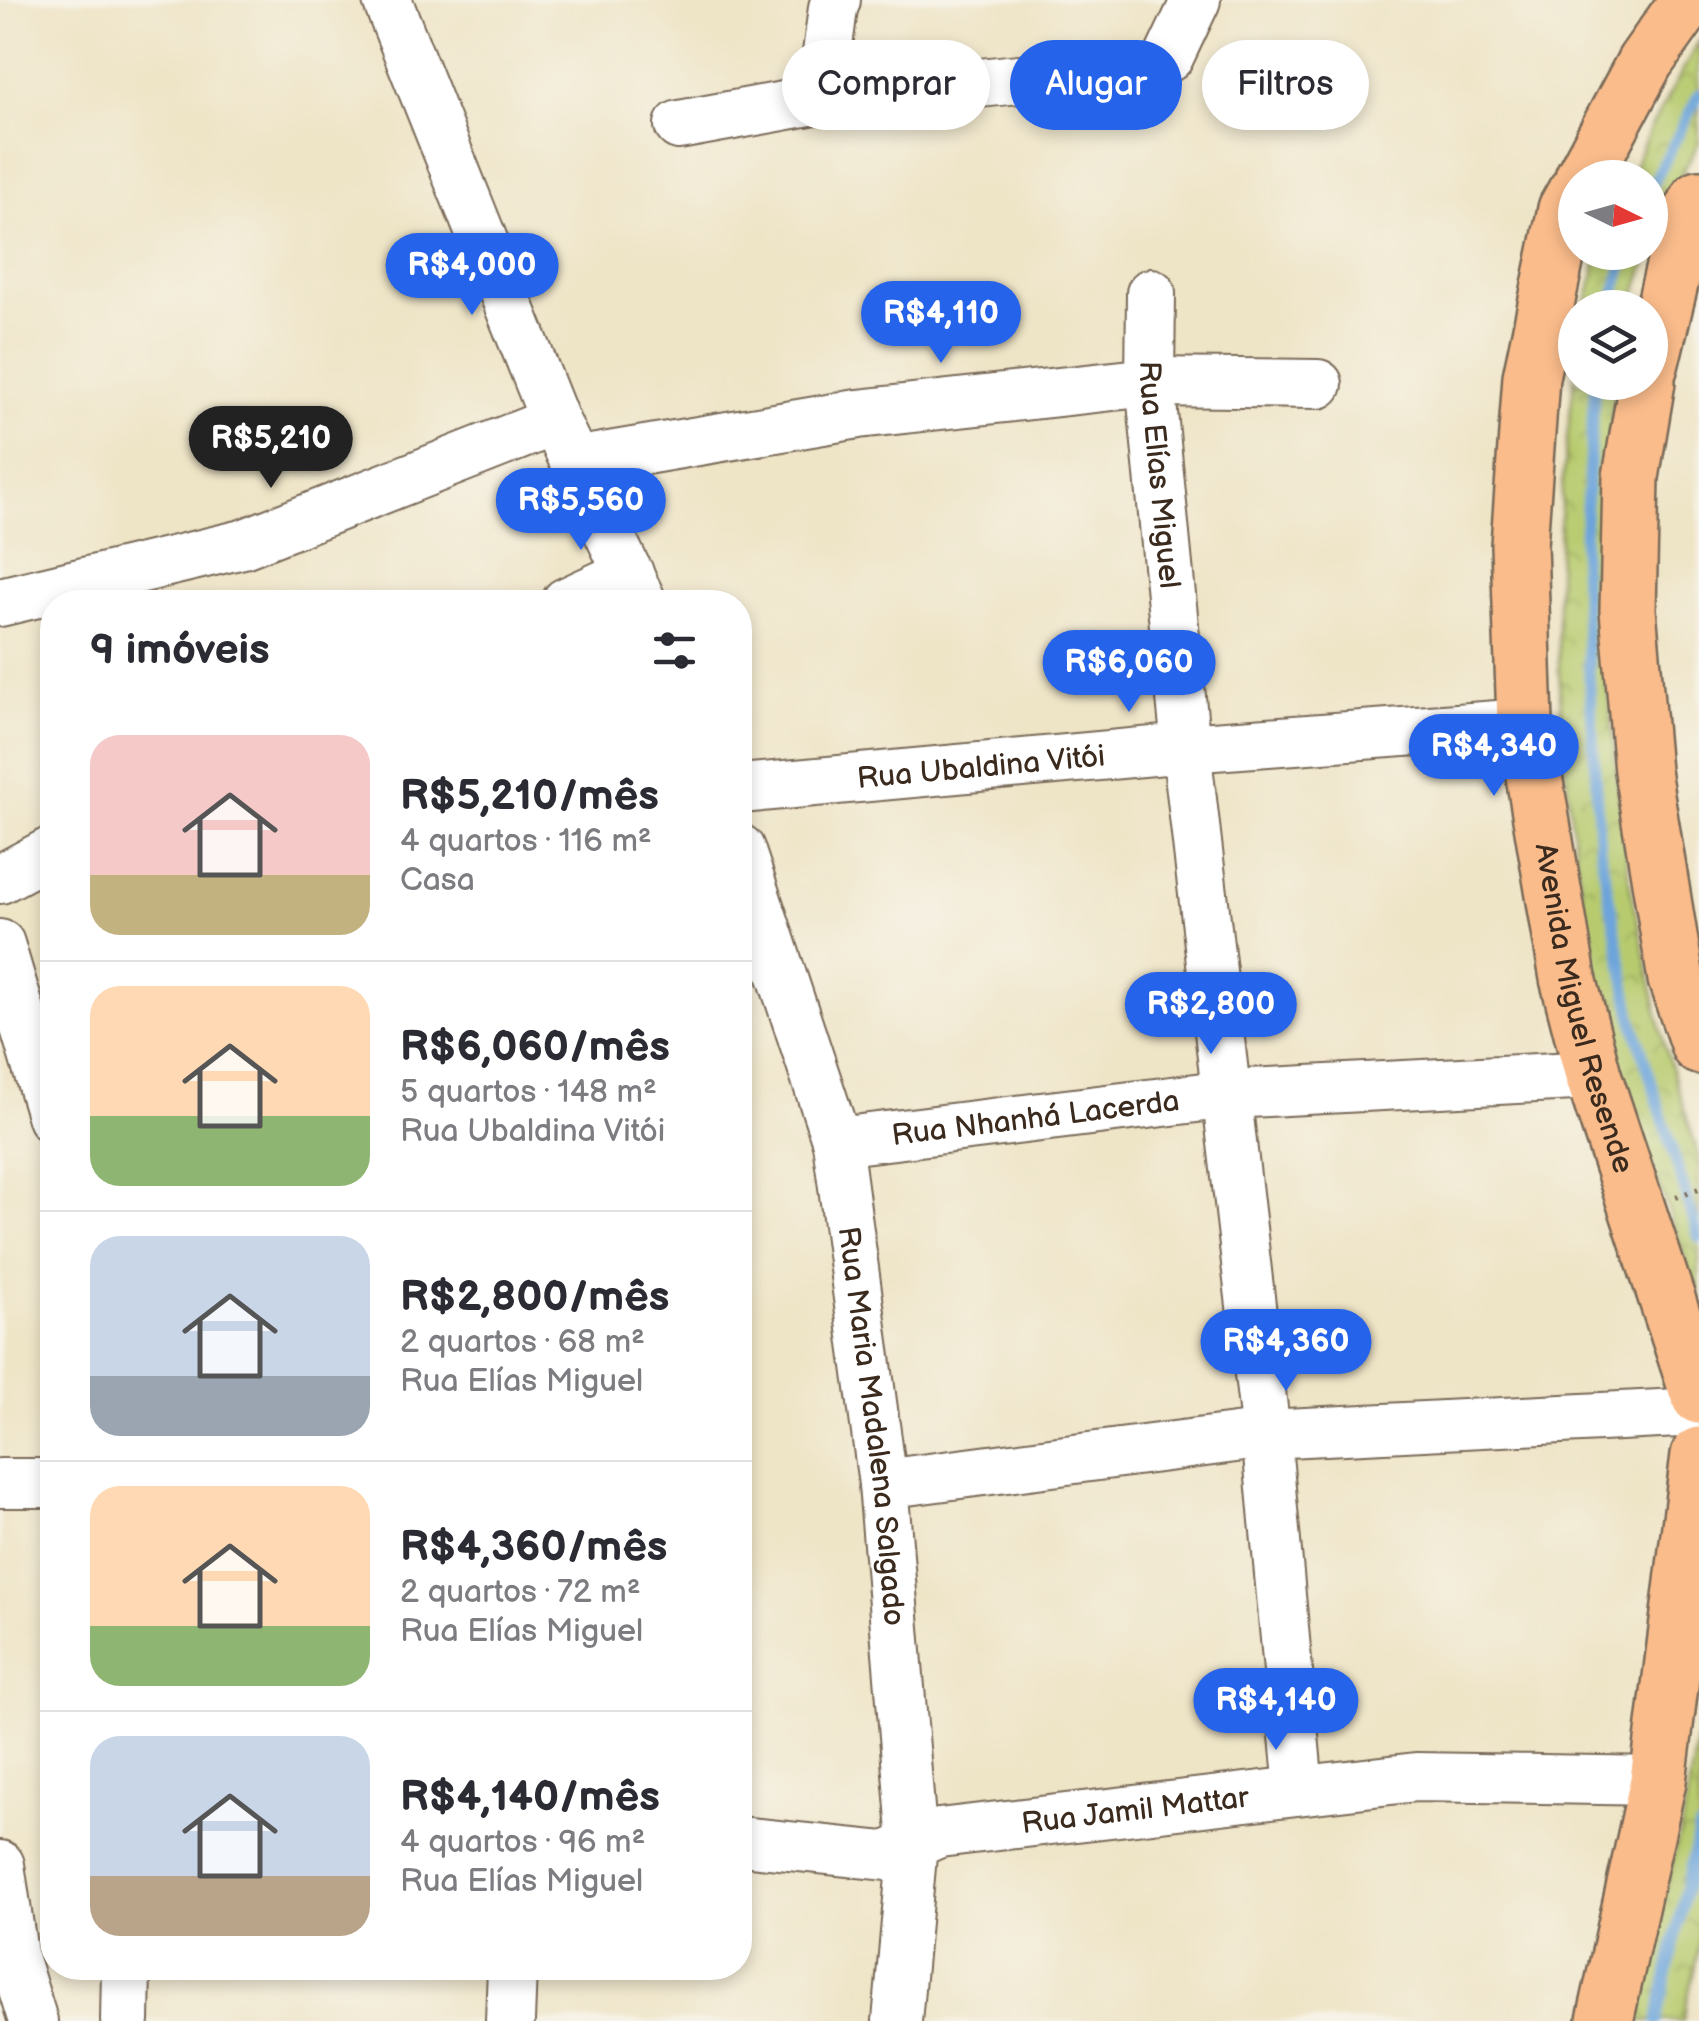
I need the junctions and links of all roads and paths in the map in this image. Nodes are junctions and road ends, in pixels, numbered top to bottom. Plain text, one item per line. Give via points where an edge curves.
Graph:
1 (836, 0) edge
2 (1196, 0) edge
3 (1689, 0) edge
4 (401, 10) edge
5 (828, 40) edge
6 (1177, 40) edge
7 (782, 106) edge
8 (678, 125) dead end
9 (1593, 160) edge
10 (1699, 198) edge
11 (1558, 249) edge
12 (1668, 292) edge
13 (1151, 293) dead end
14 (1150, 382) junction
15 (1318, 384) dead end
16 (1644, 400) edge
17 (564, 442) junction
18 (636, 588) edge
19 (50, 590) edge
20 (40, 592) edge
21 (0, 602) edge
22 (1524, 723) junction
23 (1186, 748) junction
24 (752, 789) edge
25 (40, 857) edge
26 (0, 879) edge
27 (752, 885) edge
28 (0, 944) edge
29 (1699, 1046) edge
30 (1593, 1075) junction
31 (40, 1078) edge
32 (1228, 1094) junction
33 (837, 1142) junction
34 (1699, 1396) edge
35 (1699, 1412) edge
36 (1266, 1434) junction
37 (1699, 1455) edge
38 (0, 1483) edge
39 (40, 1483) edge
40 (882, 1484) junction
41 (1658, 1781) junction
42 (1299, 1789) junction
43 (752, 1842) edge
44 (913, 1844) junction
45 (0, 1865) edge
46 (126, 1980) edge
47 (512, 1980) edge
48 (33, 2021) edge
49 (125, 2021) edge
50 (510, 2021) edge
51 (897, 2021) edge
52 (1605, 2021) edge

1 - 5 street
2 - 6 street
3 - 9 main road via 1645,62
4 - 17 street
7 - 8 street
10 - 12 main road via 1683,230
11 - 22 main road, Avenida Miguel Resende via 1532,377 1518,546
13 - 14 street, Rua Elías Miguel
14 - 15 street
14 - 17 street
14 - 23 street, Rua Elías Miguel
16 - 29 main road via 1631,477 1628,610 1642,772 1676,979
17 - 18 street
17 - 19 street via 243,544
20 - 21 street
22 - 23 street, Rua Ubaldina Vitói
22 - 30 main road, Avenida Miguel Resende via 1568,978
23 - 24 street, Rua Ubaldina Vitói
23 - 32 street, Rua Elías Miguel
25 - 26 street
27 - 33 street, Rua Maria Madalena Salgado
28 - 31 street
30 - 32 street, Rua Nhanhá Lacerda
30 - 34 main road, Avenida Miguel Resende
32 - 33 street, Rua Nhanhá Lacerda
32 - 36 street, Rua Elías Miguel
33 - 40 street, Rua Maria Madalena Salgado
35 - 36 street
36 - 40 street
36 - 42 street, Rua Elías Miguel
37 - 41 main road
38 - 39 street
40 - 44 street, Rua Maria Madalena Salgado
41 - 42 street, Rua Jamil Mattar via 1416,1777
41 - 52 main road
42 - 44 street, Rua Jamil Mattar via 939,1833
43 - 44 street, Rua Jamil Mattar via 886,1856
44 - 51 street, Rua Maria Madalena Salgado
45 - 48 street via 14,1960
46 - 49 street
47 - 50 street

